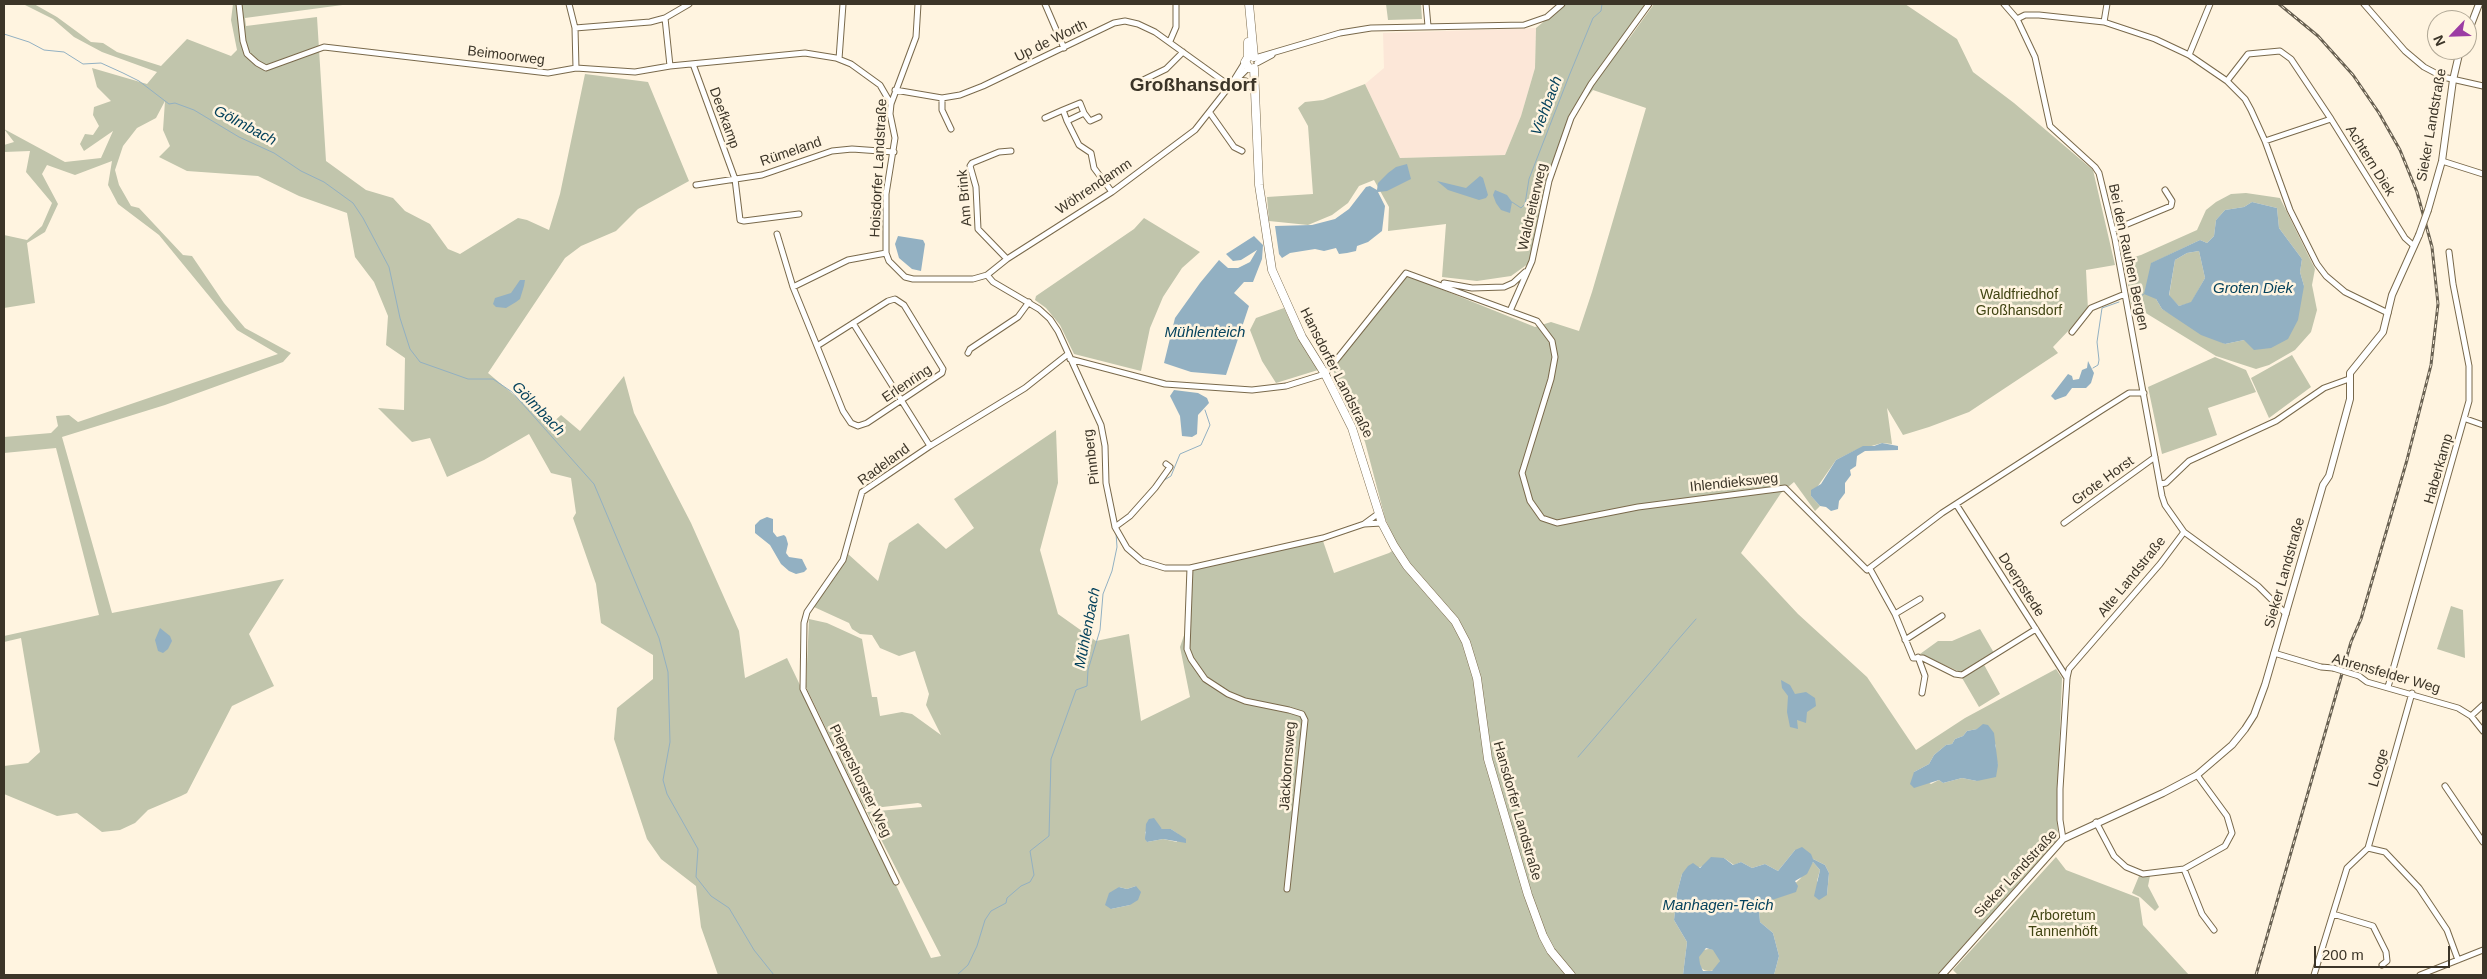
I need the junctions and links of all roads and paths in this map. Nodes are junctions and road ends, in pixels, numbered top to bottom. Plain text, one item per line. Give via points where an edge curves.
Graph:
1 (238, 4) edge
2 (569, 4) edge
3 (689, 4) edge
4 (843, 4) edge
5 (918, 4) edge
6 (1045, 4) edge
7 (1176, 4) edge
8 (1249, 4) edge
9 (1426, 4) edge
10 (1562, 4) edge
11 (1649, 4) edge
12 (2004, 4) edge
13 (2107, 4) edge
14 (2210, 4) edge
15 (2364, 4) edge
16 (665, 18) junction
17 (2017, 19) junction
18 (2104, 22) junction
19 (1428, 26) junction
20 (575, 28) junction
21 (1170, 41) junction
22 (1064, 48) junction
23 (1183, 52) junction
24 (2189, 55) junction
25 (839, 59) junction
26 (2458, 60) edge
27 (1251, 63) junction
28 (693, 64) junction
29 (670, 66) junction
30 (576, 68) junction
31 (2453, 80) junction
32 (2227, 81) junction
33 (1233, 83) junction
34 (880, 86) junction
35 (1133, 86) dead end
36 (1251, 86) junction
37 (2483, 86) edge
38 (895, 91) junction
39 (1253, 96) junction
40 (942, 98) junction
41 (891, 104) junction
42 (1062, 110) junction
43 (1084, 113) junction
44 (1210, 113) junction
45 (1099, 117) dead end
46 (1045, 118) dead end
47 (2330, 119) junction
48 (1067, 121) junction
49 (951, 129) dead end
50 (2265, 141) junction
51 (1242, 150) dead end
52 (1011, 151) dead end
53 (894, 152) junction
54 (2442, 160) junction
55 (2483, 174) edge
56 (735, 179) junction
57 (696, 185) dead end
58 (2165, 190) dead end
59 (1112, 192) junction
60 (799, 214) dead end
61 (2113, 230) junction
62 (777, 234) dead end
63 (2414, 246) junction
64 (2449, 252) dead end
65 (886, 253) junction
66 (1007, 259) junction
67 (1532, 261) junction
68 (987, 276) junction
69 (1430, 280) junction
70 (793, 287) junction
71 (2125, 294) junction
72 (1029, 302) junction
73 (1510, 311) junction
74 (2388, 313) junction
75 (854, 323) junction
76 (2072, 332) dead end
77 (817, 346) junction
78 (968, 353) dead end
79 (1069, 357) junction
80 (1325, 374) junction
81 (2348, 379) junction
82 (2144, 393) junction
83 (903, 400) junction
84 (2466, 419) junction
85 (2483, 424) edge
86 (930, 446) junction
87 (2155, 457) junction
88 (1166, 464) dead end
89 (2160, 484) junction
90 (1956, 504) junction
91 (1379, 514) junction
92 (1382, 523) junction
93 (2064, 523) dead end
94 (1364, 524) junction
95 (1115, 527) junction
96 (2184, 532) junction
97 (1190, 568) junction
98 (1870, 569) junction
99 (1920, 599) dead end
100 (1895, 614) junction
101 (2286, 614) junction
102 (1942, 616) dead end
103 (2036, 630) junction
104 (1905, 640) junction
105 (2274, 653) junction
106 (1918, 657) junction
107 (2066, 678) junction
108 (2388, 687) junction
109 (803, 690) joint
110 (1922, 693) dead end
111 (2412, 693) junction
112 (2483, 705) edge
113 (2471, 716) junction
114 (2483, 731) edge
115 (2197, 775) junction
116 (2445, 786) dead end
117 (2096, 822) junction
118 (2064, 839) junction
119 (2483, 842) edge
120 (2368, 848) junction
121 (2184, 869) junction
122 (896, 882) dead end
123 (1287, 889) dead end
124 (2333, 914) junction
125 (2214, 930) dead end
126 (2483, 950) edge
127 (2458, 960) junction
128 (2382, 965) dead end
129 (1571, 975) edge
130 (1942, 975) edge
131 (2314, 975) edge
132 (2420, 975) edge

1 - 30 street, Beimoorweg via 248,54 266,68 324,47 548,73
2 - 20 street
3 - 16 street
4 - 25 street
5 - 38 street, Hoisdorfer Landstraße via 916,37
6 - 22 street
7 - 21 street via 1176,26
8 - 27 main road
9 - 19 street
10 - 19 street, Wöhrendamm via 1547,17 1524,25
11 - 67 street, Waldreiterweg via 1591,84 1571,118 1549,181
12 - 17 street, Bei den Rauhen Bergen
13 - 18 street
14 - 24 street
15 - 31 street via 2405,51 2424,67
16 - 20 street
16 - 29 street
17 - 18 street via 2025,15 2039,15
17 - 61 street, Bei den Rauhen Bergen via 2035,57 2050,126 2095,167
18 - 24 street via 2155,39
19 - 27 street, Wöhrendamm via 1361,29 1274,53
20 - 30 street
21 - 22 street, Up de Worth via 1144,26 1125,21 1114,23
21 - 23 street, Up de Worth
22 - 40 street, Up de Worth via 983,86
23 - 33 street, Up de Worth
23 - 35 street via 1166,69
24 - 32 street
25 - 28 street, Beimoorweg via 805,53
25 - 34 street, Beimoorweg via 862,70
26 - 31 street, Sieker Landstraße
27 - 33 street, Wöhrendamm
27 - 36 main road, Hansdorfer Landstraße
27 - 39 main road, Hansdorfer Landstraße
28 - 29 street, Beimoorweg
28 - 56 street, Deefkamp
29 - 30 street, Beimoorweg via 635,72
31 - 37 street
31 - 54 street, Sieker Landstraße
32 - 47 street via 2248,54 2280,51 2291,59
32 - 50 street via 2245,99
33 - 36 street via 1246,81
33 - 44 street, Wöhrendamm
34 - 38 street, Up de Worth
34 - 41 street, Beimoorweg
36 - 39 main road, Hansdorfer Landstraße
38 - 40 street, Up de Worth
38 - 41 street, Hoisdorfer Landstraße
39 - 80 main road, Hansdorfer Landstraße via 1260,198 1272,270 1302,337
40 - 49 street via 942,110
41 - 53 street, Hoisdorfer Landstraße
42 - 43 street via 1080,103
42 - 46 street
42 - 48 street
43 - 45 street via 1090,121
43 - 48 street
44 - 51 street via 1234,147
44 - 59 street, Wöhrendamm via 1188,137
47 - 50 street, Achtern Diek
47 - 63 street, Achtern Diek via 2405,238
48 - 59 street via 1080,144 1091,153 1094,168
50 - 74 street via 2290,210 2317,264 2344,292
52 - 66 street, Am Brink via 999,152 970,166 976,187 978,229
53 - 56 street, Rümeland via 832,151 776,171
53 - 65 street, Hoisdorfer Landstraße via 886,194
54 - 55 street
54 - 63 street, Sieker Landstraße, bridge
56 - 57 street, Rümeland
56 - 60 street, Deefkamp via 740,220
58 - 61 street via 2172,201 2171,206
59 - 66 street, Wöhrendamm
61 - 71 street, Bei den Rauhen Bergen
62 - 70 street
63 - 74 street, Sieker Landstraße via 2392,295
64 - 84 street, Haberkamp via 2470,375
65 - 68 street, Hoisdorfer Landstraße via 895,269 913,279
65 - 70 street via 848,260
66 - 68 street, Wöhrendamm
67 - 69 street, Waldreiterweg via 1520,278 1504,287 1472,288
67 - 73 street, Waldreiterweg
68 - 72 street, Pinnberg
69 - 73 street, Waldreiterweg
69 - 80 street, Waldreiterweg via 1403,274
70 - 77 street
71 - 76 street via 2092,308
71 - 82 street, Bei den Rauhen Bergen
72 - 78 street via 1018,318
72 - 79 street, Pinnberg via 1050,319
73 - 98 street, Ihlendieksweg via 1544,327 1552,341 1555,357 1522,473 1530,502 1542,518 1558,523 1638,507 1785,488 1867,570
74 - 81 street, Sieker Landstraße via 2384,332 2356,363
75 - 77 street, Erlenring
75 - 83 street
75 - 83 street, Erlenring via 892,300 904,305 943,369 940,377
77 - 83 street, Erlenring via 843,411 854,425 863,426
79 - 80 street via 1165,384 1229,389 1286,386
79 - 86 street, Radeland
79 - 95 street, Pinnberg via 1101,425 1106,484
80 - 91 main road, Hansdorfer Landstraße via 1361,450
81 - 89 street via 2324,388 2276,421 2189,461 2166,483
81 - 101 street, Sieker Landstraße via 2350,399
82 - 87 street, Bei den Rauhen Bergen
82 - 90 street via 2129,394
83 - 86 street
84 - 85 street
84 - 108 street, Haberkamp
86 - 109 street, Radeland via 862,492 843,560 807,612
87 - 89 street, Bei den Rauhen Bergen
87 - 93 street, Grote Horst
88 - 95 street via 1170,467 1155,488 1130,516
89 - 96 street, Alte Landstraße via 2166,505
90 - 98 street
90 - 103 street, Doerpstede
91 - 92 main road, Hansdorfer Landstraße
91 - 94 street
92 - 94 street
92 - 129 main road, Hansdorfer Landstraße via 1407,566 1455,621 1466,642 1475,671 1488,759 1528,895 1551,951
94 - 97 street via 1323,538
95 - 97 street, Pinnberg via 1127,548 1142,561 1165,568
96 - 101 street via 2258,586
96 - 107 street, Alte Landstraße via 2130,600 2078,657
97 - 123 street, Jäckbornsweg via 1187,649 1206,679 1228,694 1302,714 1305,720
98 - 100 street
99 - 100 street
100 - 104 street
101 - 105 street, Sieker Landstraße
102 - 104 street
103 - 106 street via 1962,675
103 - 107 street, Doerpstede
104 - 106 street via 1913,658
105 - 108 street, Ahrensfelder Weg, bridge
105 - 115 street, Sieker Landstraße via 2260,701 2245,729 2232,745
106 - 110 street via 1925,676
107 - 118 street, Alte Landstraße via 2060,789
108 - 111 street, Ahrensfelder Weg
109 - 122 street, Piepershorster Weg
111 - 113 street, Ahrensfelder Weg via 2446,703
111 - 120 street, Looge
112 - 113 street
113 - 114 street, Ahrensfelder Weg
115 - 117 street, Sieker Landstraße via 2163,794
115 - 121 street via 2227,816 2232,833 2225,846
116 - 119 street
117 - 118 street, Sieker Landstraße
117 - 121 street via 2114,856 2135,872 2151,874
118 - 130 street, Sieker Landstraße
120 - 124 street via 2346,868
120 - 127 street via 2385,852 2419,888 2447,930
121 - 125 street via 2202,914
124 - 128 street via 2373,926 2386,952 2387,961
124 - 131 street
126 - 127 street
127 - 132 street

